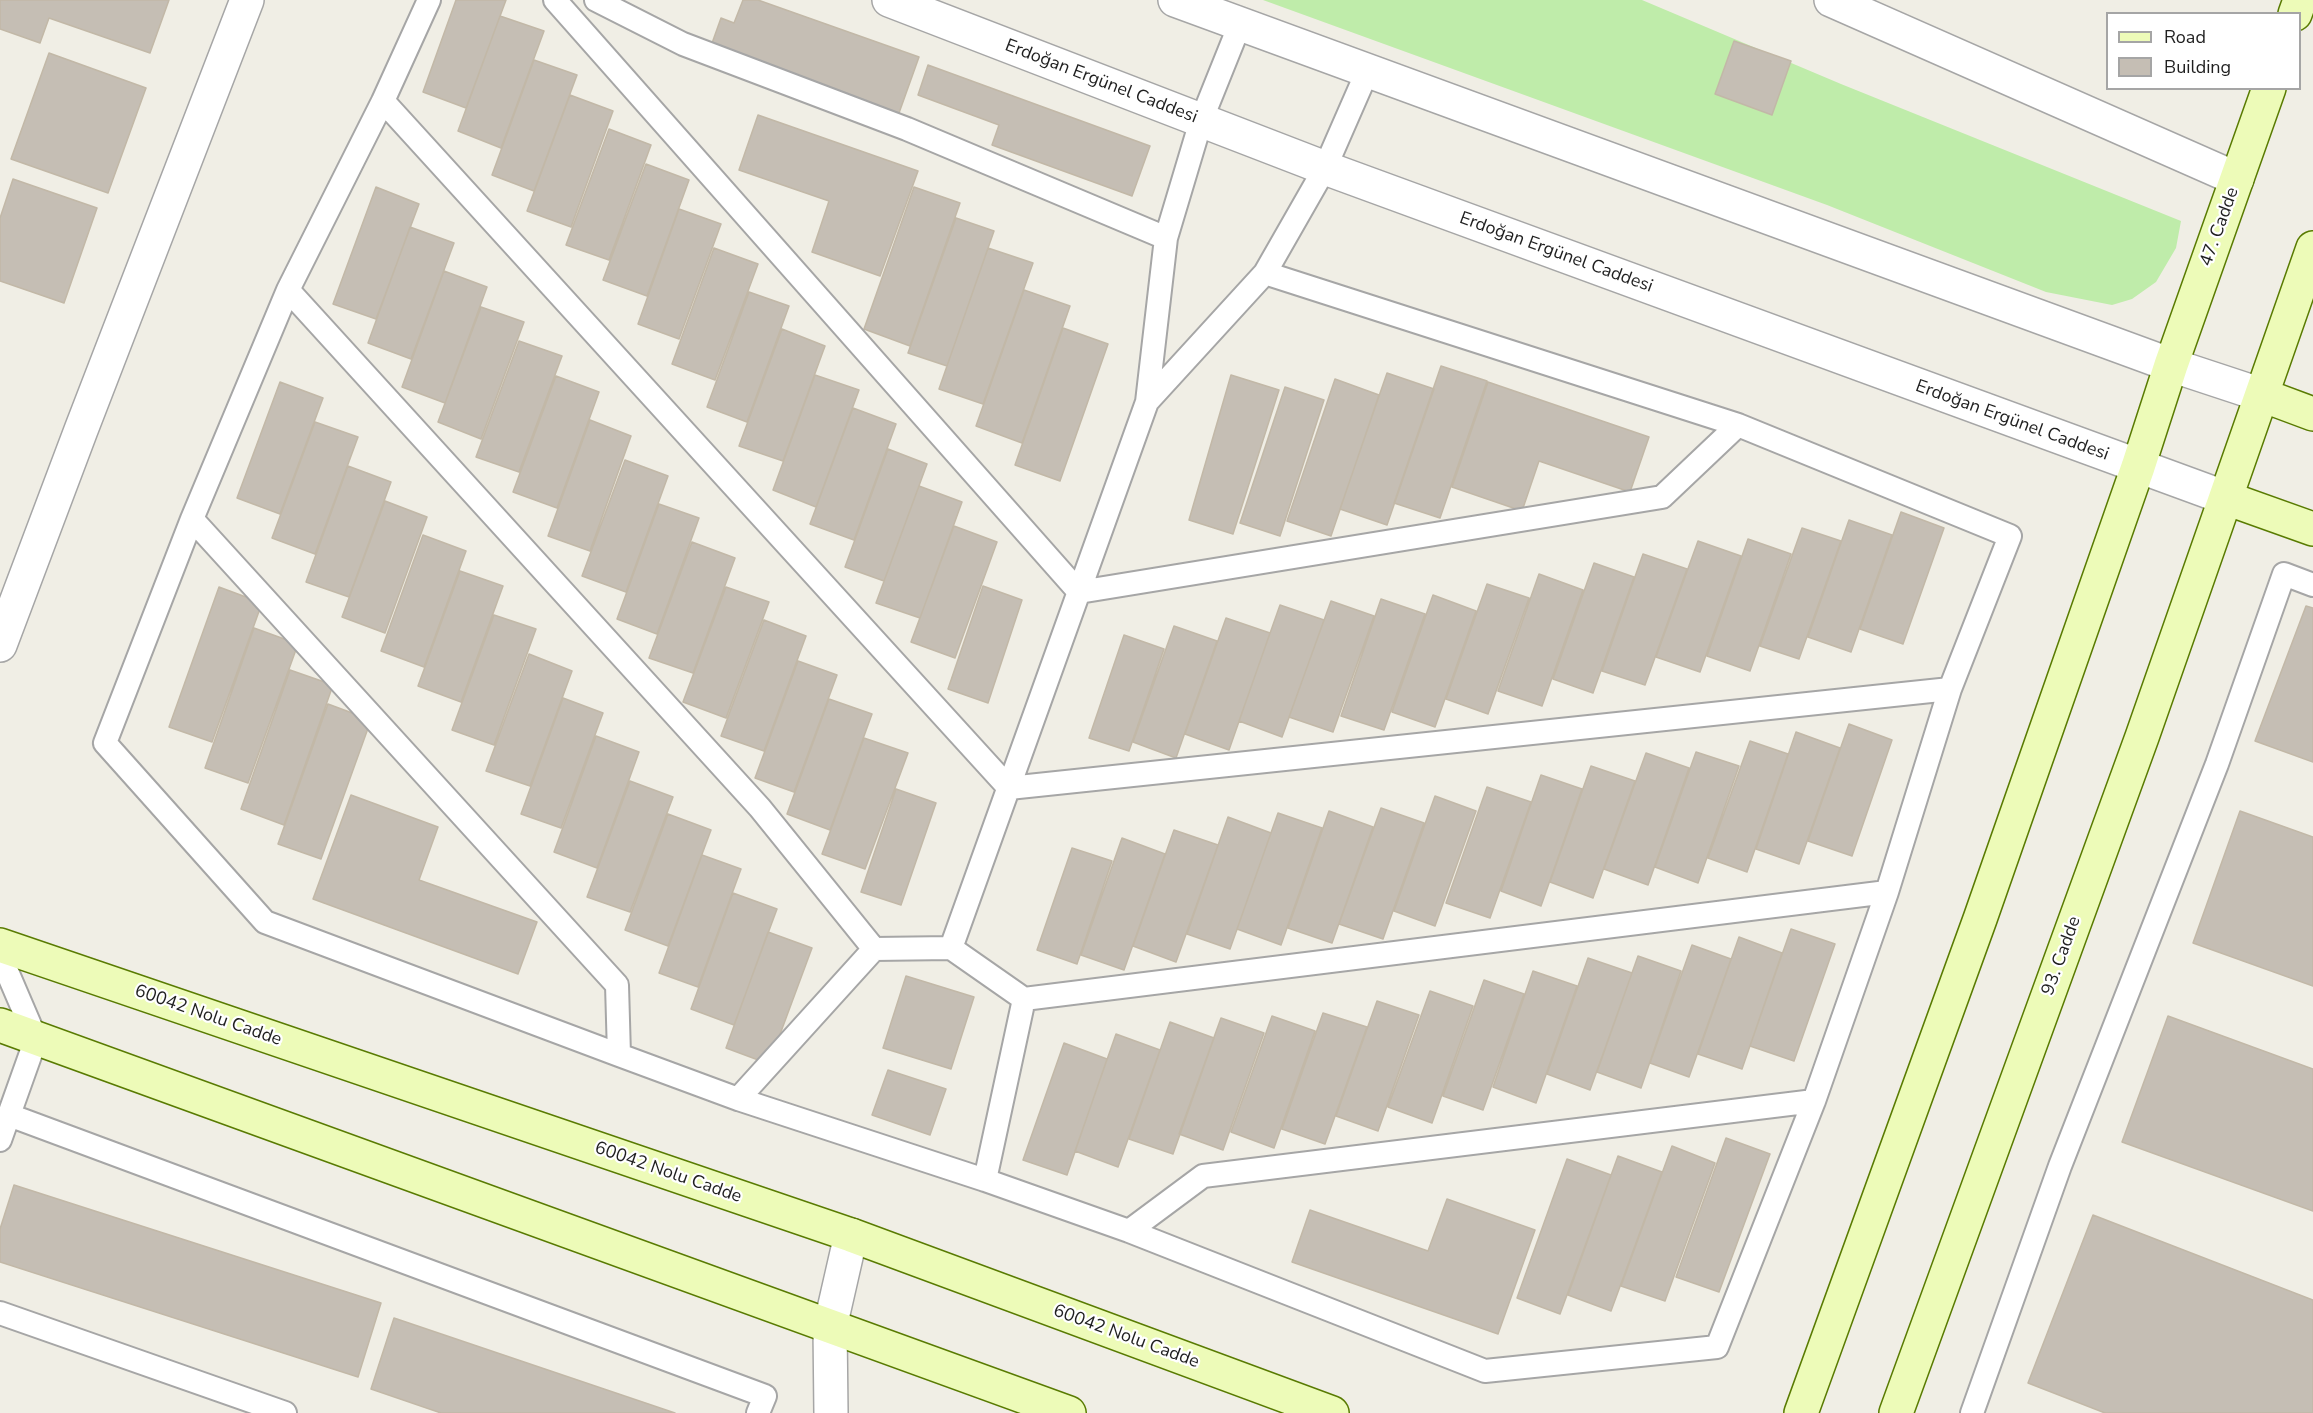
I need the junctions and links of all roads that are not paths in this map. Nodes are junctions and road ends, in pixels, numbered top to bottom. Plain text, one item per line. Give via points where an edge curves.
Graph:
1 (248, 0) edge
2 (429, 0) edge
3 (555, 0) edge
4 (596, 0) edge
5 (890, 0) edge
6 (1175, 0) edge
7 (1831, 0) edge
8 (1240, 24) junction
9 (1367, 72) junction
10 (2268, 90) edge
11 (383, 101) junction
12 (1201, 121) junction
13 (1325, 168) junction
14 (2237, 179) junction
15 (1166, 238) junction
16 (2313, 248) edge
17 (1265, 273) junction
18 (288, 290) junction
19 (2171, 365) junction
20 (2262, 395) junction
21 (1147, 402) junction
22 (2313, 414) edge
23 (1738, 425) junction
24 (2138, 467) junction
25 (2226, 498) junction
26 (192, 519) junction
27 (2313, 529) edge
28 (2313, 585) edge
29 (1079, 592) junction
30 (0, 645) edge
31 (1950, 689) junction
32 (1009, 788) junction
33 (1887, 892) junction
34 (0, 945) edge
35 (951, 948) junction
36 (874, 949) junction
37 (0, 955) edge
38 (1024, 999) junction
39 (0, 1025) edge
40 (36, 1039) junction
41 (619, 1055) junction
42 (738, 1099) junction
43 (1814, 1101) junction
44 (9, 1115) junction
45 (0, 1140) edge
46 (985, 1180) junction
47 (1128, 1231) junction
48 (850, 1234) junction
49 (0, 1313) edge
50 (830, 1327) junction
51 (285, 1413) edge
52 (758, 1413) edge
53 (831, 1413) edge
54 (1069, 1413) edge
55 (1332, 1413) edge
56 (1801, 1413) edge
57 (1896, 1413) edge
58 (1972, 1413) edge

1 - 30 street
2 - 11 lane
3 - 29 lane
4 - 15 lane via 682,44 907,129
5 - 12 street, Erdoğan Ergünel Caddesi
6 - 8 street
7 - 14 street
8 - 9 street
8 - 12 lane
9 - 13 lane
9 - 19 street
10 - 14 street, 47. Cadde
11 - 18 lane
11 - 32 lane
12 - 13 street, Erdoğan Ergünel Caddesi
12 - 15 lane
13 - 17 lane
13 - 24 street, Erdoğan Ergünel Caddesi
14 - 19 street, 47. Cadde
15 - 21 lane
16 - 20 street
17 - 21 lane
17 - 23 lane
18 - 26 lane
18 - 36 lane via 760,808
19 - 20 street
19 - 24 street, 47. Cadde
20 - 22 street
20 - 25 street, 93. Cadde
21 - 29 lane
23 - 29 lane via 1662,496
23 - 31 lane via 2010,536
24 - 25 street, Erdoğan Ergünel Caddesi
24 - 56 street, 47. Cadde
25 - 27 street
25 - 57 street, 93. Cadde
26 - 41 lane via 617,985
26 - 41 lane via 105,742 265,922
28 - 58 lane via 2284,574 2217,764 2060,1166
29 - 32 lane
31 - 32 lane
31 - 33 lane
32 - 35 lane
33 - 38 lane
33 - 43 lane
34 - 48 street, 60042 Nolu Cadde
35 - 36 lane
35 - 38 lane
36 - 42 lane
37 - 40 lane
38 - 46 lane
39 - 40 street
40 - 44 lane
40 - 50 street
41 - 42 lane
42 - 46 lane
43 - 47 lane via 1203,1176
43 - 47 lane via 1717,1347 1485,1371
44 - 45 lane
44 - 52 lane via 765,1396
46 - 47 lane
48 - 50 street
48 - 55 street, 60042 Nolu Cadde
49 - 51 lane
50 - 53 street
50 - 54 street

